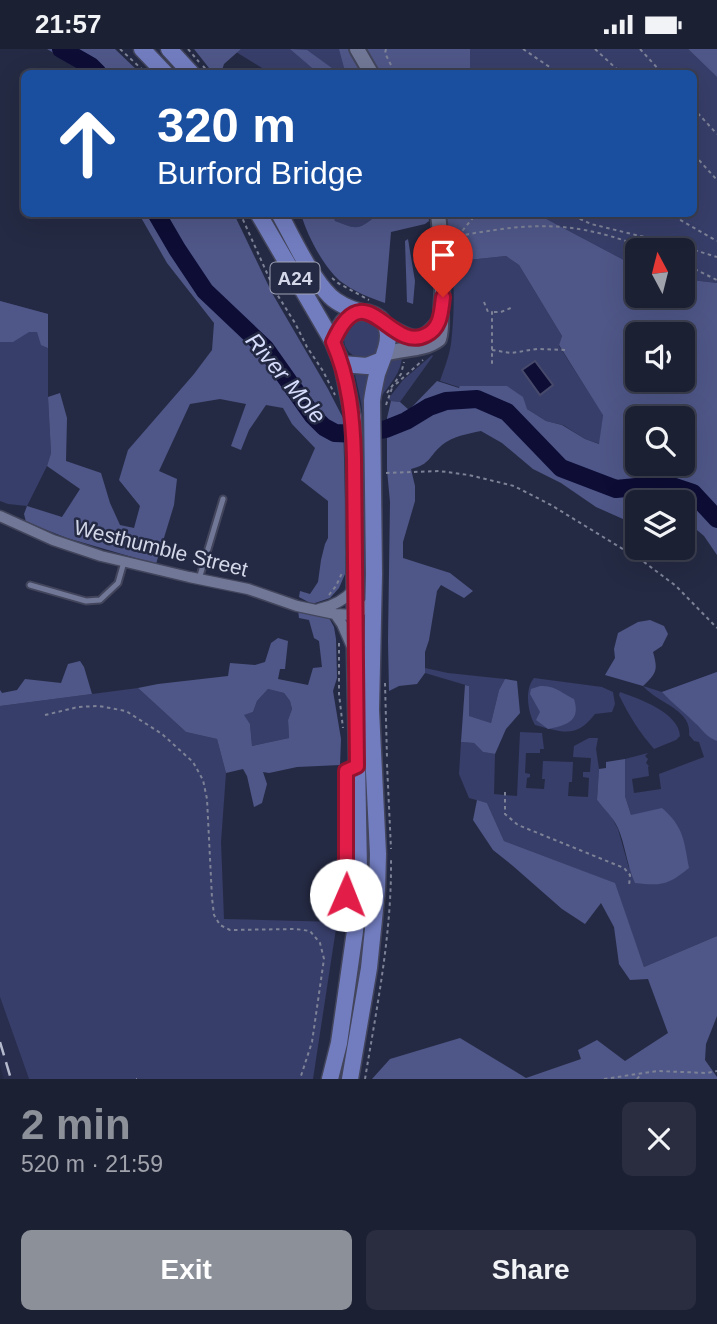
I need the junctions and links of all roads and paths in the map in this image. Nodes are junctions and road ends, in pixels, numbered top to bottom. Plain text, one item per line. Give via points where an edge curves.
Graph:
1 (120, 49) edge
2 (142, 49) edge
3 (169, 49) edge
4 (358, 49) edge
5 (386, 49) edge
6 (523, 49) edge
7 (595, 49) edge
8 (640, 49) edge
9 (143, 70) edge
10 (162, 70) edge
11 (188, 70) edge
12 (369, 70) edge
13 (394, 70) edge
14 (553, 70) edge
15 (618, 70) edge
16 (659, 70) edge
17 (697, 112) edge
18 (717, 134) edge
19 (698, 159) edge
20 (717, 180) edge
21 (242, 217) edge
22 (260, 217) edge
23 (281, 217) edge
24 (439, 217) edge
25 (474, 217) edge
26 (575, 217) edge
27 (675, 217) edge
28 (625, 241) edge
29 (717, 241) edge
30 (717, 257) edge
31 (695, 269) edge
32 (328, 274) dead end
33 (717, 280) edge
34 (373, 302) dead end
35 (484, 302) dead end
36 (513, 307) dead end
37 (360, 312) junction
38 (492, 312) junction
39 (441, 319) junction
40 (386, 325) junction
41 (333, 342) junction
42 (404, 349) junction
43 (492, 350) junction
44 (567, 350) dead end
45 (383, 357) junction
46 (423, 360) dead end
47 (342, 364) junction
48 (492, 367) dead end
49 (393, 386) junction
50 (336, 397) dead end
51 (385, 406) dead end
52 (386, 473) dead end
53 (223, 499) dead end
54 (0, 516) edge
55 (124, 562) junction
56 (342, 573) dead end
57 (199, 579) junction
58 (30, 585) dead end
59 (355, 588) junction
60 (373, 598) junction
61 (316, 610) junction
62 (343, 616) junction
63 (717, 628) edge
64 (45, 715) dead end
65 (344, 735) dead end
66 (505, 792) dead end
67 (629, 886) dead end
68 (717, 1071) edge
69 (641, 1073) junction
70 (300, 1079) edge
71 (330, 1079) edge
72 (350, 1079) edge
73 (604, 1079) edge
74 (637, 1079) edge

1 - 9 path
2 - 10 highway
3 - 11 highway
4 - 12 main road
5 - 13 path
6 - 14 path
7 - 15 path
8 - 16 path
17 - 18 path
19 - 20 path
21 - 50 path via 275,291
22 - 41 highway, A24
23 - 37 highway, A24 via 331,297
24 - 39 main road via 444,278
25 - 28 path via 458,236 526,225 560,226
26 - 30 path
27 - 29 path
31 - 33 path
32 - 34 path
35 - 38 path
36 - 38 path
37 - 40 highway via 375,315
37 - 41 highway via 344,320
38 - 43 path
39 - 40 main road via 431,332 414,338
39 - 42 main road via 439,339
40 - 45 highway
41 - 47 highway
42 - 45 main road
42 - 49 path via 401,374
43 - 44 path
43 - 48 path
45 - 47 highway via 367,366
45 - 60 highway via 374,387 372,418
46 - 49 path
47 - 59 highway via 353,418
49 - 51 path
52 - 63 path via 439,471 514,486 644,562 676,586
53 - 57 lane
54 - 55 street, Westhumble Street via 53,540
55 - 57 street, Westhumble Street
55 - 58 lane via 118,583 100,600 86,601
56 - 61 path
57 - 61 street, Westhumble Street
59 - 61 street via 342,601
59 - 62 highway
60 - 62 street via 365,609
60 - 72 highway via 371,710 377,890
61 - 62 street, Westhumble Street
62 - 65 path via 339,694
62 - 71 highway via 355,654 359,869 355,931
64 - 70 path via 99,706 126,711 194,762 207,799 212,898 220,925 230,930 310,931 320,943 324,959 313,1042
66 - 67 path via 505,814 518,825 624,868 630,875
68 - 69 path
69 - 73 path
69 - 74 path

